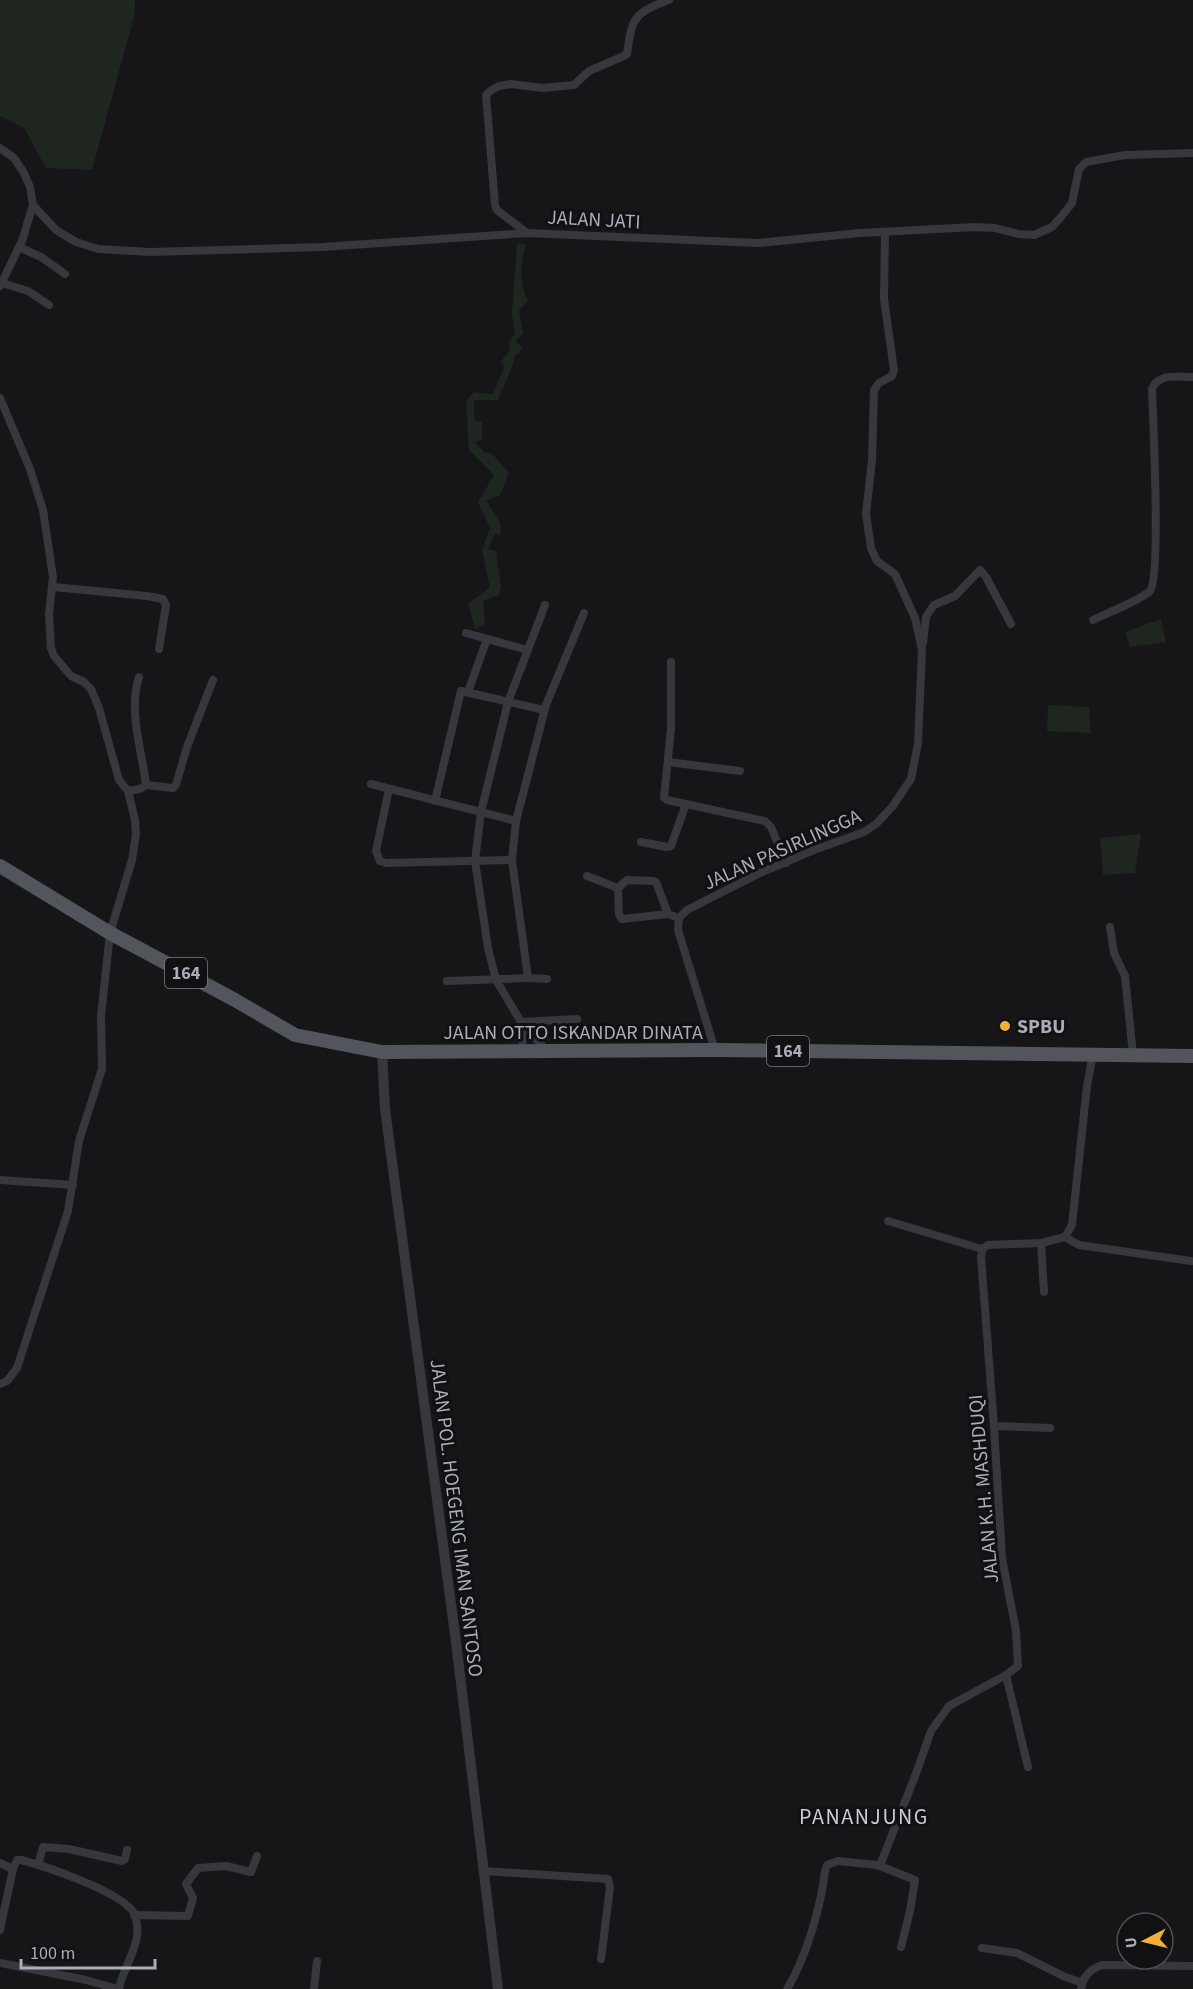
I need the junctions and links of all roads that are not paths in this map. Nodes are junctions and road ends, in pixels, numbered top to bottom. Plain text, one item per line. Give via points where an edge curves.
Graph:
1 (669, 0) edge
2 (0, 148) edge
3 (1193, 153) edge
4 (33, 205) junction
5 (885, 232) junction
6 (523, 233) junction
7 (19, 248) junction
8 (66, 274) dead end
9 (1, 285) edge
10 (49, 305) dead end
11 (1193, 376) edge
12 (0, 398) edge
13 (53, 587) junction
14 (545, 605) dead end
15 (584, 613) dead end
16 (1093, 620) dead end
17 (1011, 624) dead end
18 (466, 633) dead end
19 (487, 639) junction
20 (159, 650) dead end
21 (527, 650) junction
22 (922, 650) junction
23 (671, 662) dead end
24 (139, 677) dead end
25 (213, 680) dead end
26 (468, 692) junction
27 (508, 702) junction
28 (544, 710) junction
29 (668, 762) junction
30 (740, 771) dead end
31 (371, 784) dead end
32 (146, 785) junction
33 (389, 789) junction
34 (128, 791) junction
35 (435, 801) junction
36 (686, 804) junction
37 (481, 812) junction
38 (516, 821) junction
39 (641, 842) dead end
40 (512, 860) junction
41 (475, 861) junction
42 (786, 863) junction
43 (0, 866) edge
44 (586, 876) dead end
45 (618, 888) junction
46 (668, 914) junction
47 (679, 918) junction
48 (1110, 927) dead end
49 (110, 933) junction
50 (528, 978) junction
51 (547, 979) dead end
52 (496, 980) junction
53 (447, 981) dead end
54 (577, 1019) dead end
55 (522, 1023) junction
56 (523, 1050) junction
57 (546, 1050) junction
58 (715, 1050) junction
59 (382, 1052) junction
60 (1093, 1054) junction
61 (1133, 1055) junction
62 (1193, 1056) edge
63 (0, 1180) edge
64 (73, 1185) junction
65 (888, 1221) dead end
66 (1065, 1237) junction
67 (1041, 1243) junction
68 (982, 1249) junction
69 (1191, 1261) dead end
70 (1044, 1292) dead end
71 (0, 1384) edge
72 (994, 1426) junction
73 (1050, 1428) dead end
74 (1006, 1675) junction
75 (1028, 1767) dead end
76 (127, 1850) dead end
77 (257, 1856) dead end
78 (0, 1863) edge
79 (877, 1864) junction
80 (38, 1865) junction
81 (13, 1869) junction
82 (483, 1871) junction
83 (134, 1915) junction
84 (0, 1930) edge
85 (901, 1947) dead end
86 (982, 1948) dead end
87 (601, 1959) dead end
88 (317, 1961) dead end
89 (0, 1963) edge
90 (1193, 1966) edge
91 (1082, 1986) edge
92 (119, 1989) edge
93 (314, 1989) edge
94 (498, 1989) edge
95 (787, 1989) edge

1 - 6 street via 638,15 630,32 627,54 589,71 577,84 543,88 511,84 499,86 486,95 495,205
2 - 4 street, JALAN JATI via 14,158 24,173
3 - 5 street, JALAN JATI via 1125,155 1086,162 1079,169 1072,203 1053,227 1034,235 975,227
4 - 6 street, JALAN JATI via 56,230 75,242 122,251 322,247
4 - 7 street
5 - 6 street, JALAN JATI via 758,243
5 - 22 street, JALAN PASIRLINGGA via 884,299 894,370 874,390 866,514 871,548 878,561 896,574 915,618
7 - 8 street
7 - 9 street
9 - 10 street via 28,291
11 - 16 street via 1162,377 1152,389 1154,585 1148,594
12 - 13 street via 38,493
13 - 20 street via 163,599 166,605
13 - 34 street via 49,614 51,648 71,676 91,689 119,780
14 - 21 street
15 - 28 street
17 - 22 street via 980,570 956,596 934,605 928,612
18 - 19 street
19 - 21 street
19 - 26 street
21 - 27 street
22 - 42 street, JALAN PASIRLINGGA via 918,743 911,778 903,792 876,824 864,832
23 - 29 street
24 - 32 street via 134,706
25 - 32 street via 176,785
26 - 27 street
26 - 35 street via 459,693
27 - 28 street
27 - 37 street
28 - 38 street
29 - 30 street
29 - 36 street via 664,798
31 - 33 street
32 - 34 street
33 - 35 street
33 - 41 street via 375,851 380,861
34 - 49 street via 136,834
35 - 37 street
36 - 39 street via 671,846
36 - 42 street via 765,821
37 - 38 street
37 - 41 street
38 - 40 street
40 - 41 street
40 - 50 street
41 - 52 street
42 - 47 street, JALAN PASIRLINGGA via 687,910
43 - 49 main road, JALAN OTTO ISKANDAR DINATA / 164
44 - 45 street
45 - 46 street via 627,880 653,881
45 - 46 street via 622,920
46 - 47 street
47 - 58 street via 678,930
48 - 61 street via 1116,959 1125,976
49 - 59 main road, JALAN OTTO ISKANDAR DINATA / 164 via 295,1035
49 - 64 street via 101,1016 102,1069 79,1141
50 - 51 street
50 - 52 street
52 - 53 street
52 - 55 street
54 - 55 street
55 - 56 street
55 - 57 street
56 - 57 main road, JALAN OTTO ISKANDAR DINATA / 164
56 - 59 main road, JALAN OTTO ISKANDAR DINATA / 164
57 - 58 main road, JALAN OTTO ISKANDAR DINATA / 164
58 - 60 main road, JALAN OTTO ISKANDAR DINATA / 164
59 - 82 street, JALAN POL. HOEGENG IMAN SANTOSO via 385,1109
60 - 61 main road, JALAN OTTO ISKANDAR DINATA / 164
60 - 66 street via 1072,1225
61 - 62 main road, JALAN OTTO ISKANDAR DINATA / 164
63 - 64 street
64 - 71 street via 17,1368
65 - 68 street
66 - 67 street
66 - 69 street via 1079,1245
67 - 68 street via 988,1245
67 - 70 street
68 - 72 street, JALAN K.H. MASHDUQI
72 - 73 street
72 - 74 street, JALAN K.H. MASHDUQI via 1002,1558 1018,1653 1018,1666
74 - 75 street
74 - 79 street via 943,1712 931,1731 884,1858
76 - 80 street via 122,1861 44,1847
77 - 83 street via 251,1872 229,1866 198,1868 186,1882 193,1898 185,1917
78 - 81 street
79 - 85 street via 915,1880
79 - 95 street via 838,1861 827,1865 819,1911
80 - 81 street via 17,1860
80 - 83 street via 76,1877 121,1902
81 - 84 street
82 - 87 street via 608,1879
82 - 94 street, JALAN POL. HOEGENG IMAN SANTOSO
83 - 92 street via 137,1937
86 - 91 street via 1017,1953
88 - 93 street
89 - 92 street
90 - 91 street via 1102,1965 1090,1971

